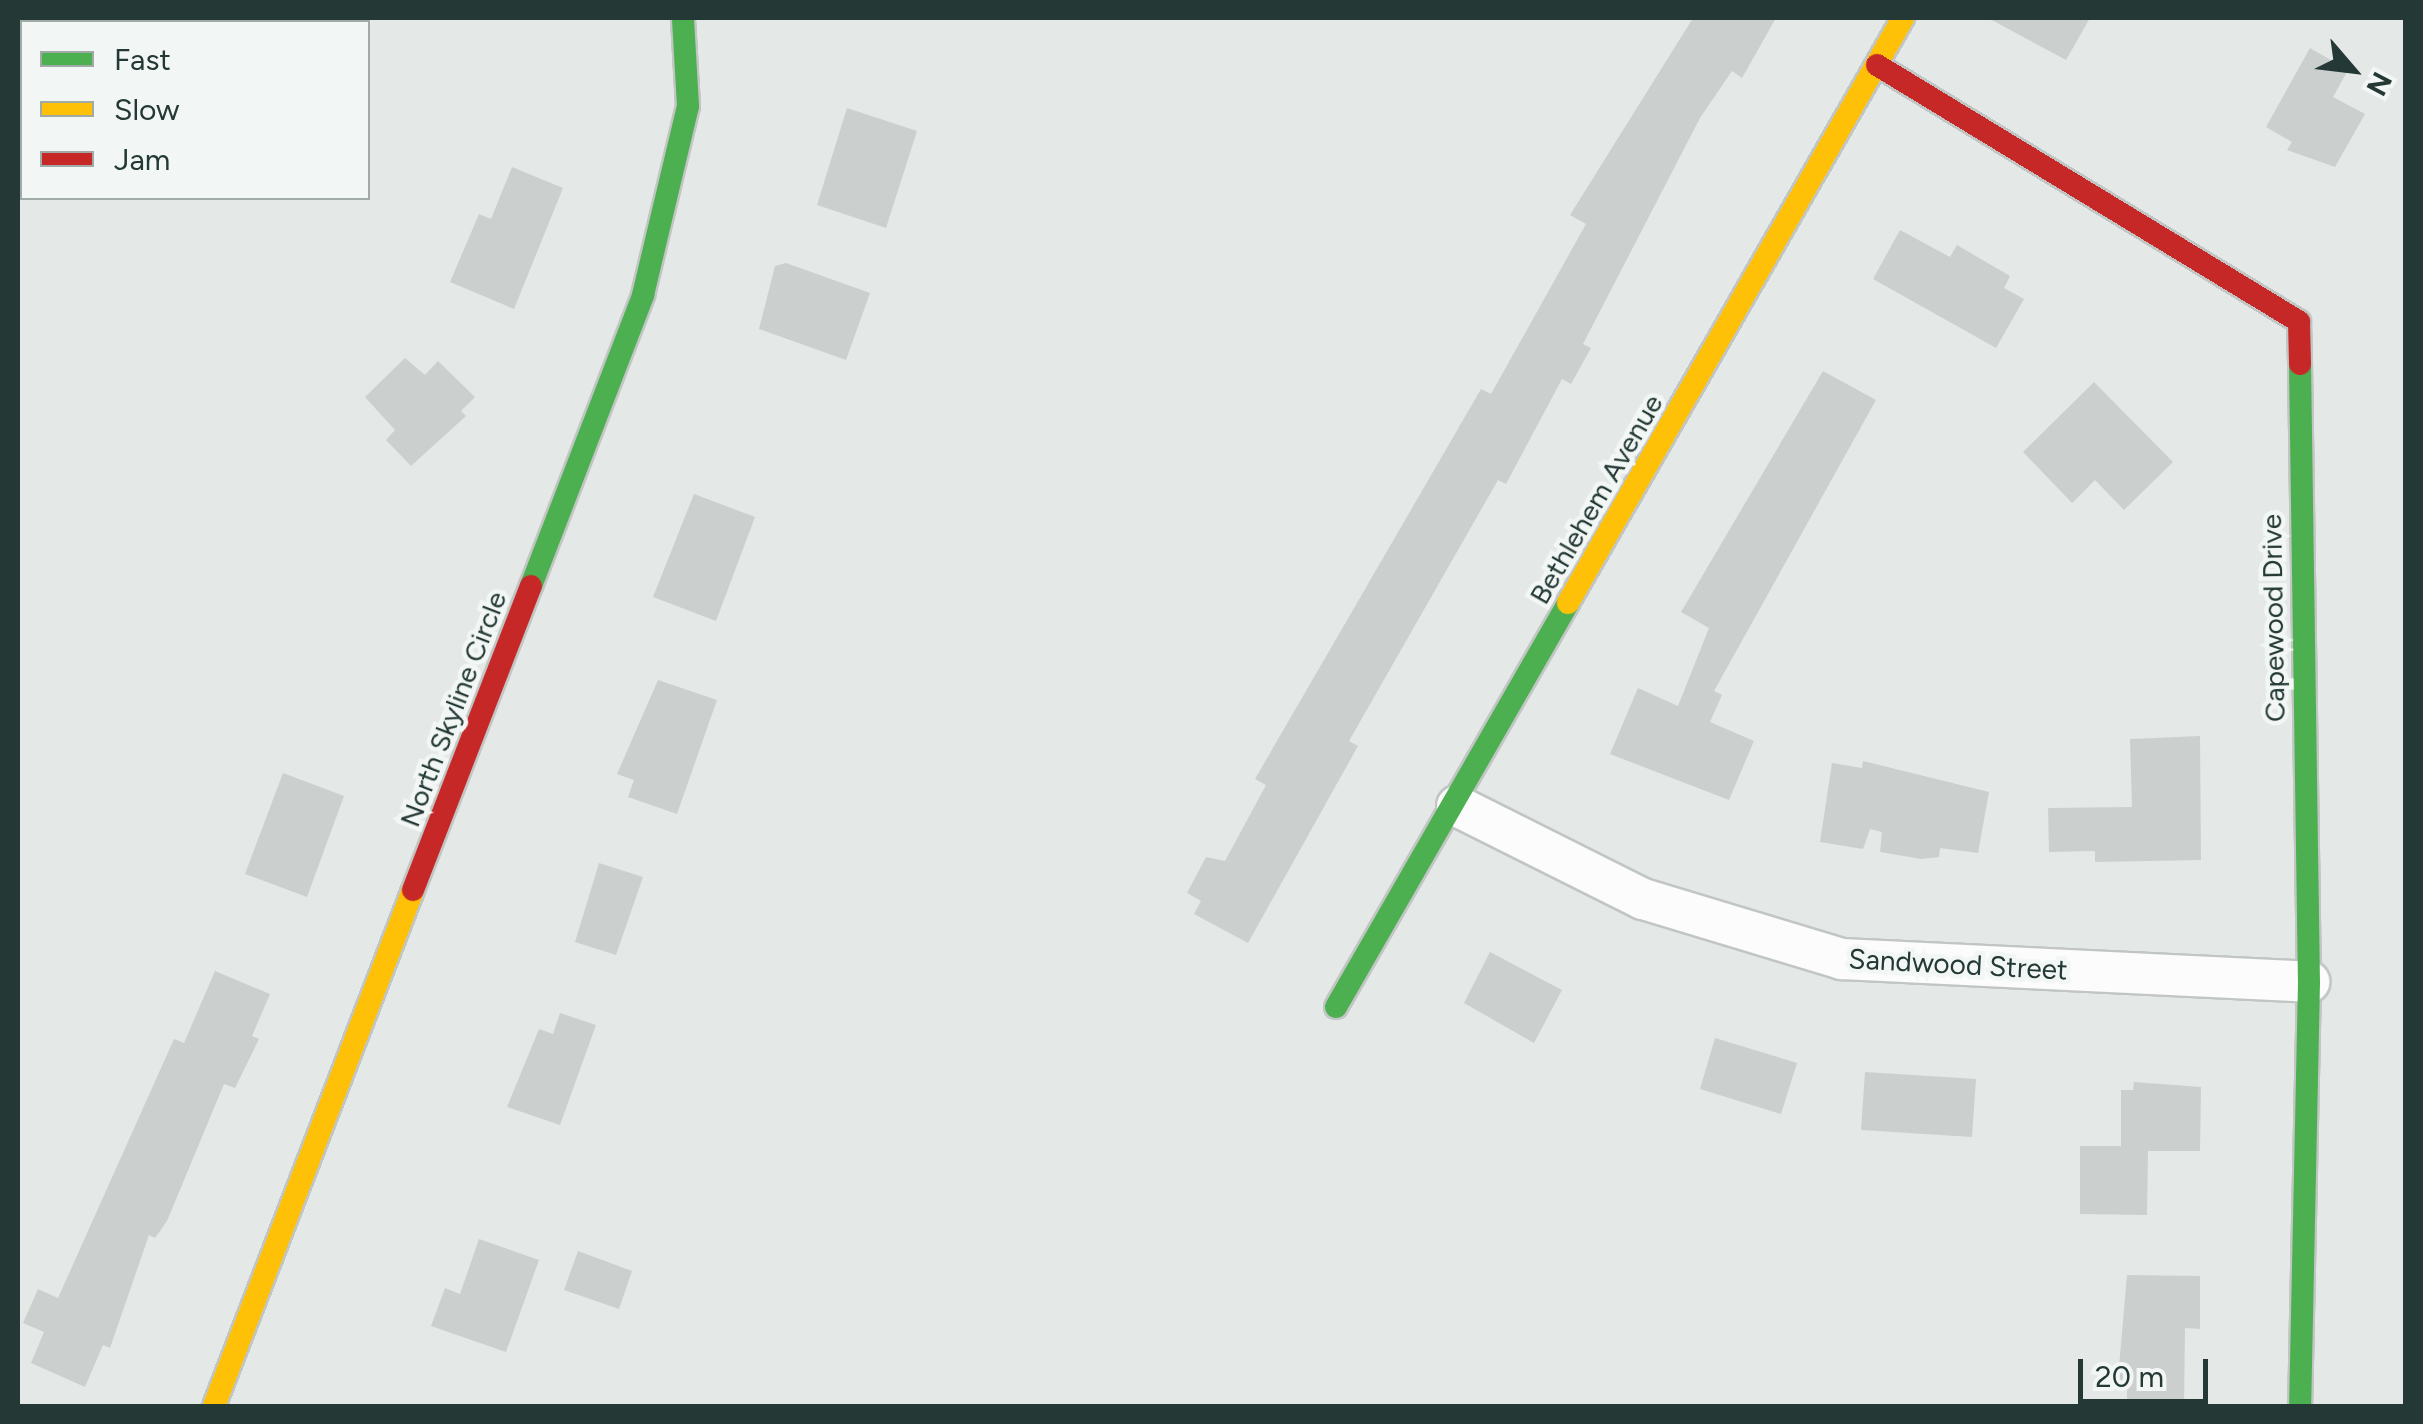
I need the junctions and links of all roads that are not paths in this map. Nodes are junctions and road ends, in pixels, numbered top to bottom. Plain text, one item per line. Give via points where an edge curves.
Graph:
1 (683, 18) edge
2 (1903, 18) edge
3 (1877, 65) junction
4 (1457, 806) junction
5 (2309, 982) junction
6 (1336, 1007) dead end
7 (214, 1406) edge
8 (2300, 1406) edge

1 - 7 street, North Skyline Circle via 688,106 643,295
2 - 3 street, Bethlehem Avenue
3 - 4 street, Bethlehem Avenue
3 - 5 street, Capewood Drive via 2298,322
4 - 5 street, Sandwood Street via 1643,900 1842,958
4 - 6 street, Bethlehem Avenue
5 - 8 street, Capewood Drive

